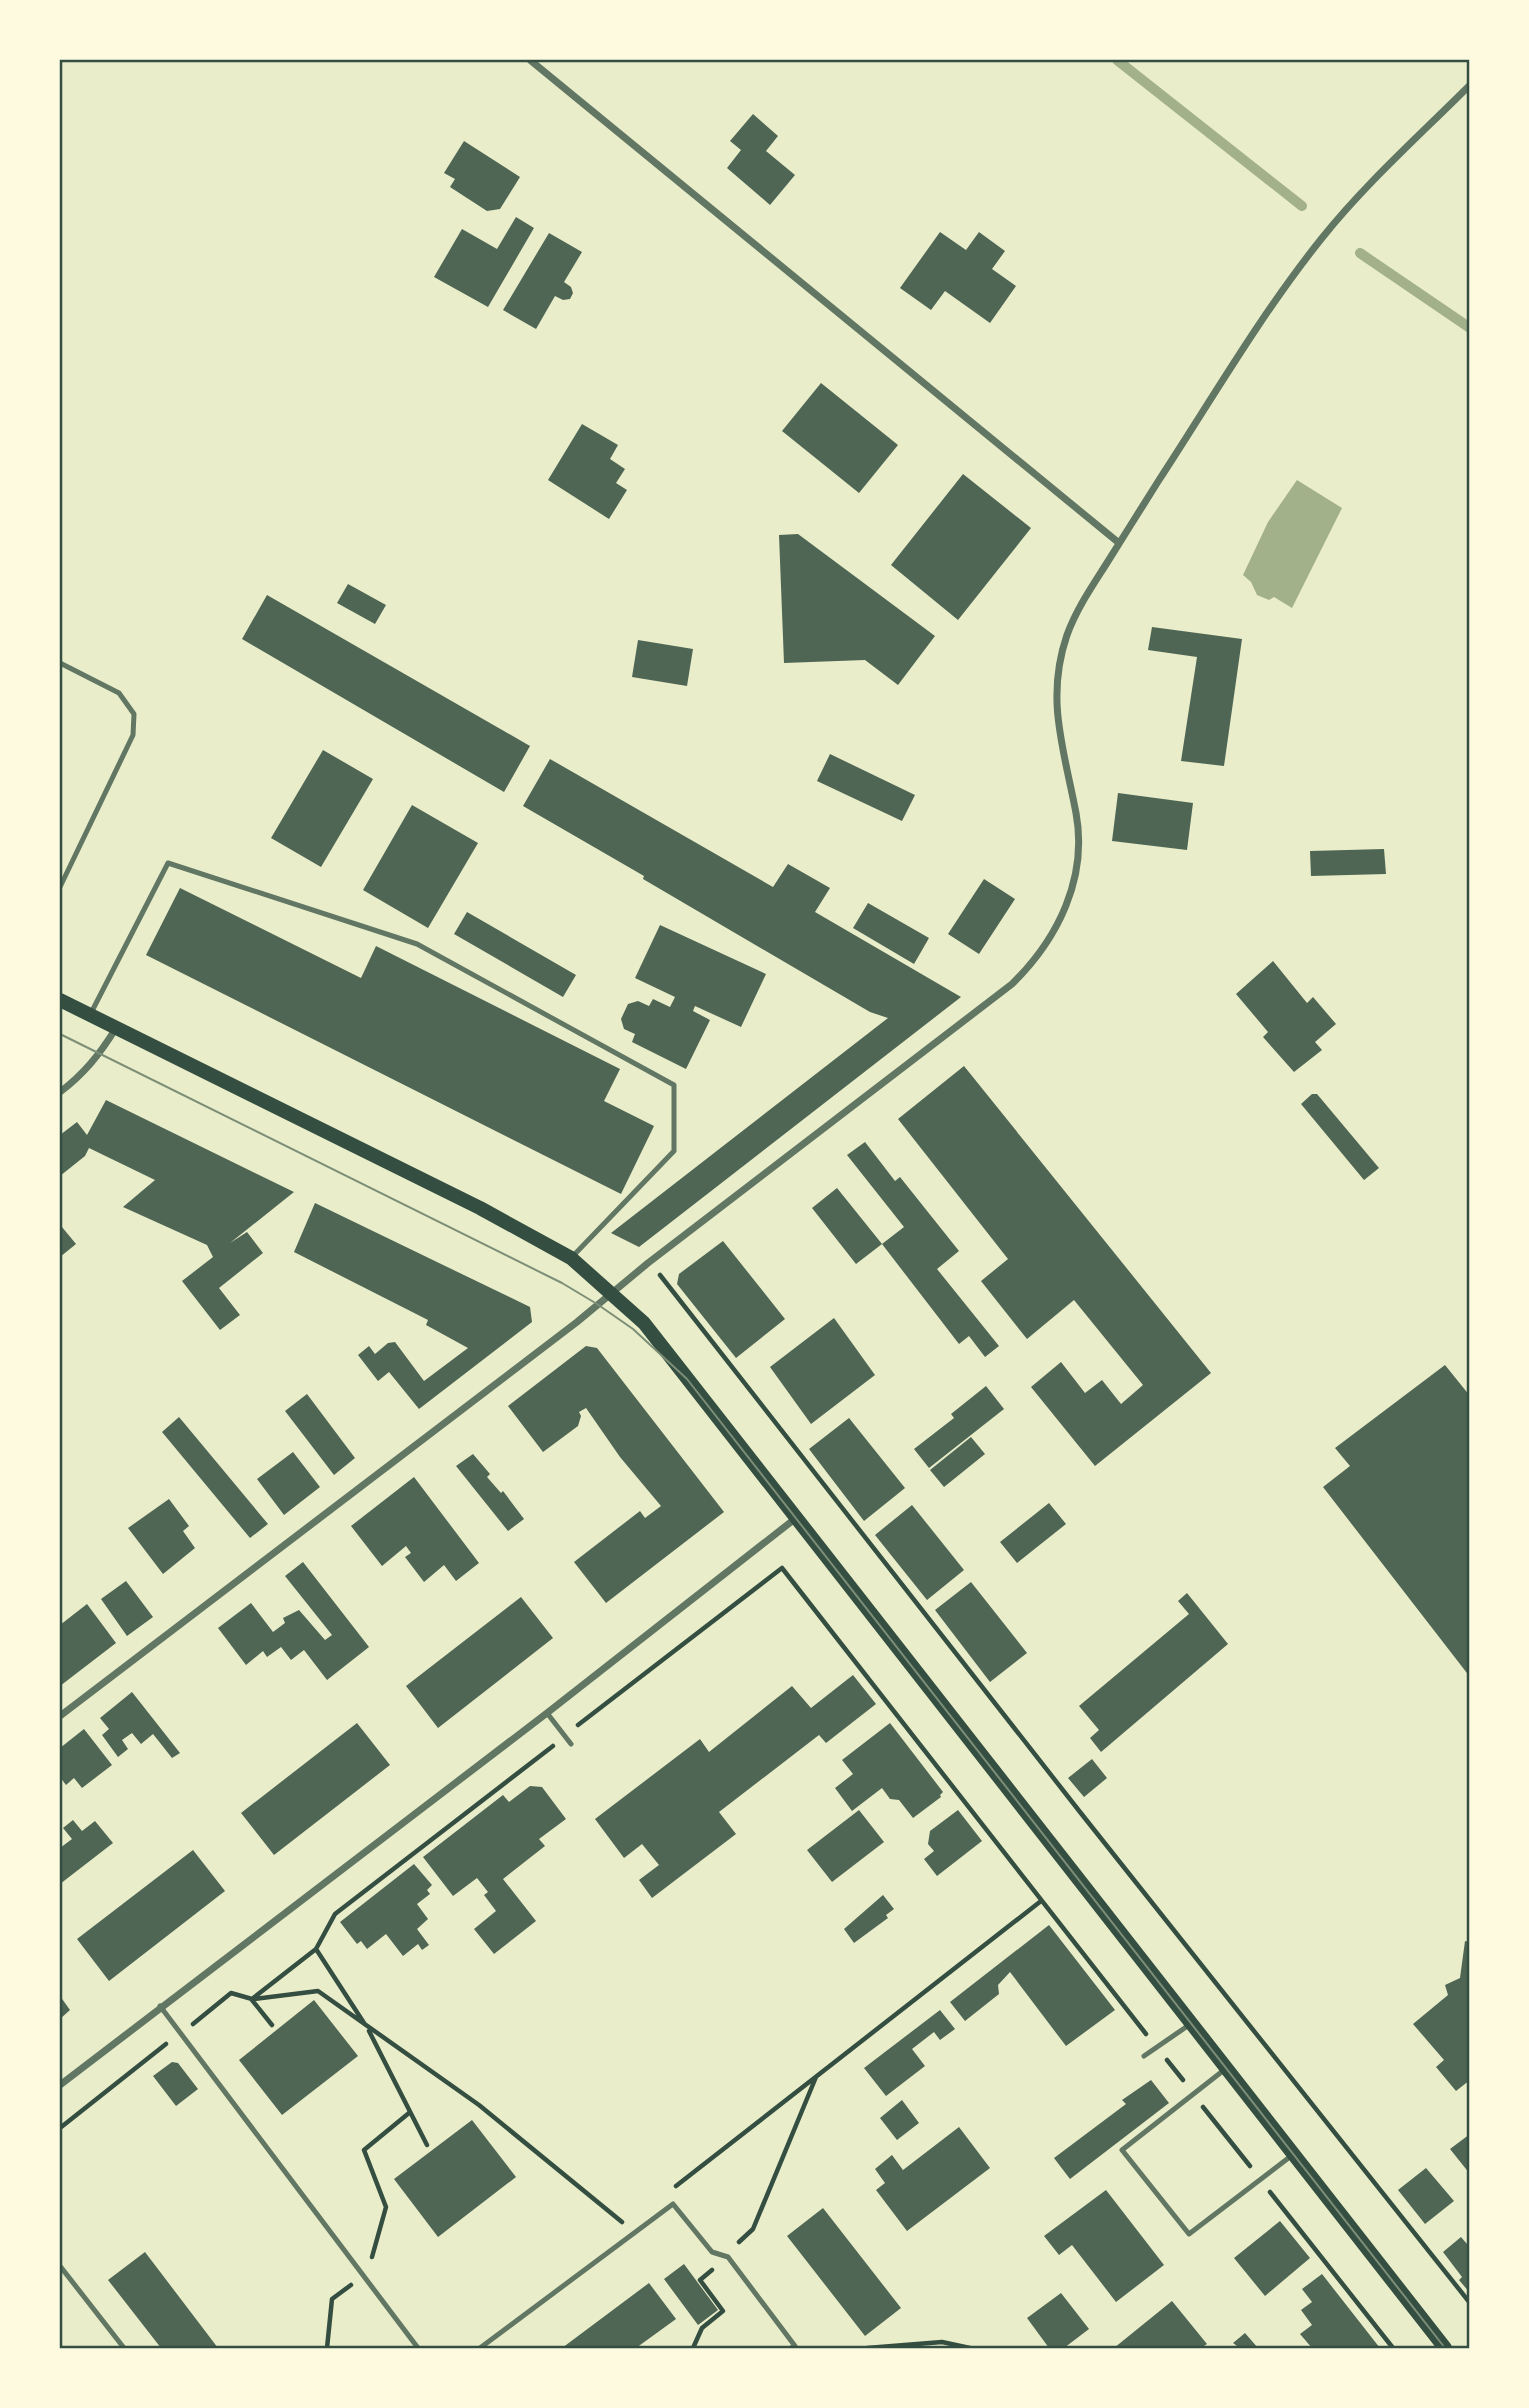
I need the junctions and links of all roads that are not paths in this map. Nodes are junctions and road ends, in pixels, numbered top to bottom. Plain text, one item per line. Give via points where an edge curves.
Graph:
1 (530, 60) edge
2 (1469, 85) edge
3 (1119, 544) junction
4 (60, 663) edge
5 (60, 887) edge
6 (60, 1000) edge
7 (90, 1015) junction
8 (116, 1028) junction
9 (60, 1092) edge
10 (571, 1258) junction
11 (611, 1292) junction
12 (797, 1517) junction
13 (547, 1713) junction
14 (60, 1716) edge
15 (571, 1744) dead end
16 (160, 2006) junction
17 (1191, 2023) junction
18 (1144, 2056) dead end
19 (1227, 2068) junction
20 (60, 2085) edge
21 (1294, 2154) junction
22 (60, 2266) edge
23 (124, 2348) edge
24 (418, 2348) edge
25 (480, 2348) edge
26 (791, 2348) edge
27 (1445, 2348) edge

1 - 3 street
2 - 3 street via 1353,202 1300,267
3 - 11 street via 1076,615 1058,668 1056,712 1077,815 1079,851 1074,884 1045,947 1012,984
4 - 5 lane via 119,693 134,714 133,735
6 - 7 main road
7 - 8 main road
7 - 10 lane via 168,863 417,944 674,1085 674,1151
8 - 9 street via 100,1054
8 - 10 main road via 480,1208
10 - 11 main road
11 - 12 main road via 644,1323
11 - 14 street
12 - 13 street
12 - 17 main road
13 - 15 lane
13 - 16 street
16 - 20 street
16 - 24 lane
17 - 18 lane
17 - 19 main road
19 - 21 main road
19 - 21 lane via 1122,2150 1189,2234
21 - 27 main road
22 - 23 lane
25 - 26 lane via 673,2204 712,2252 728,2257 795,2346

